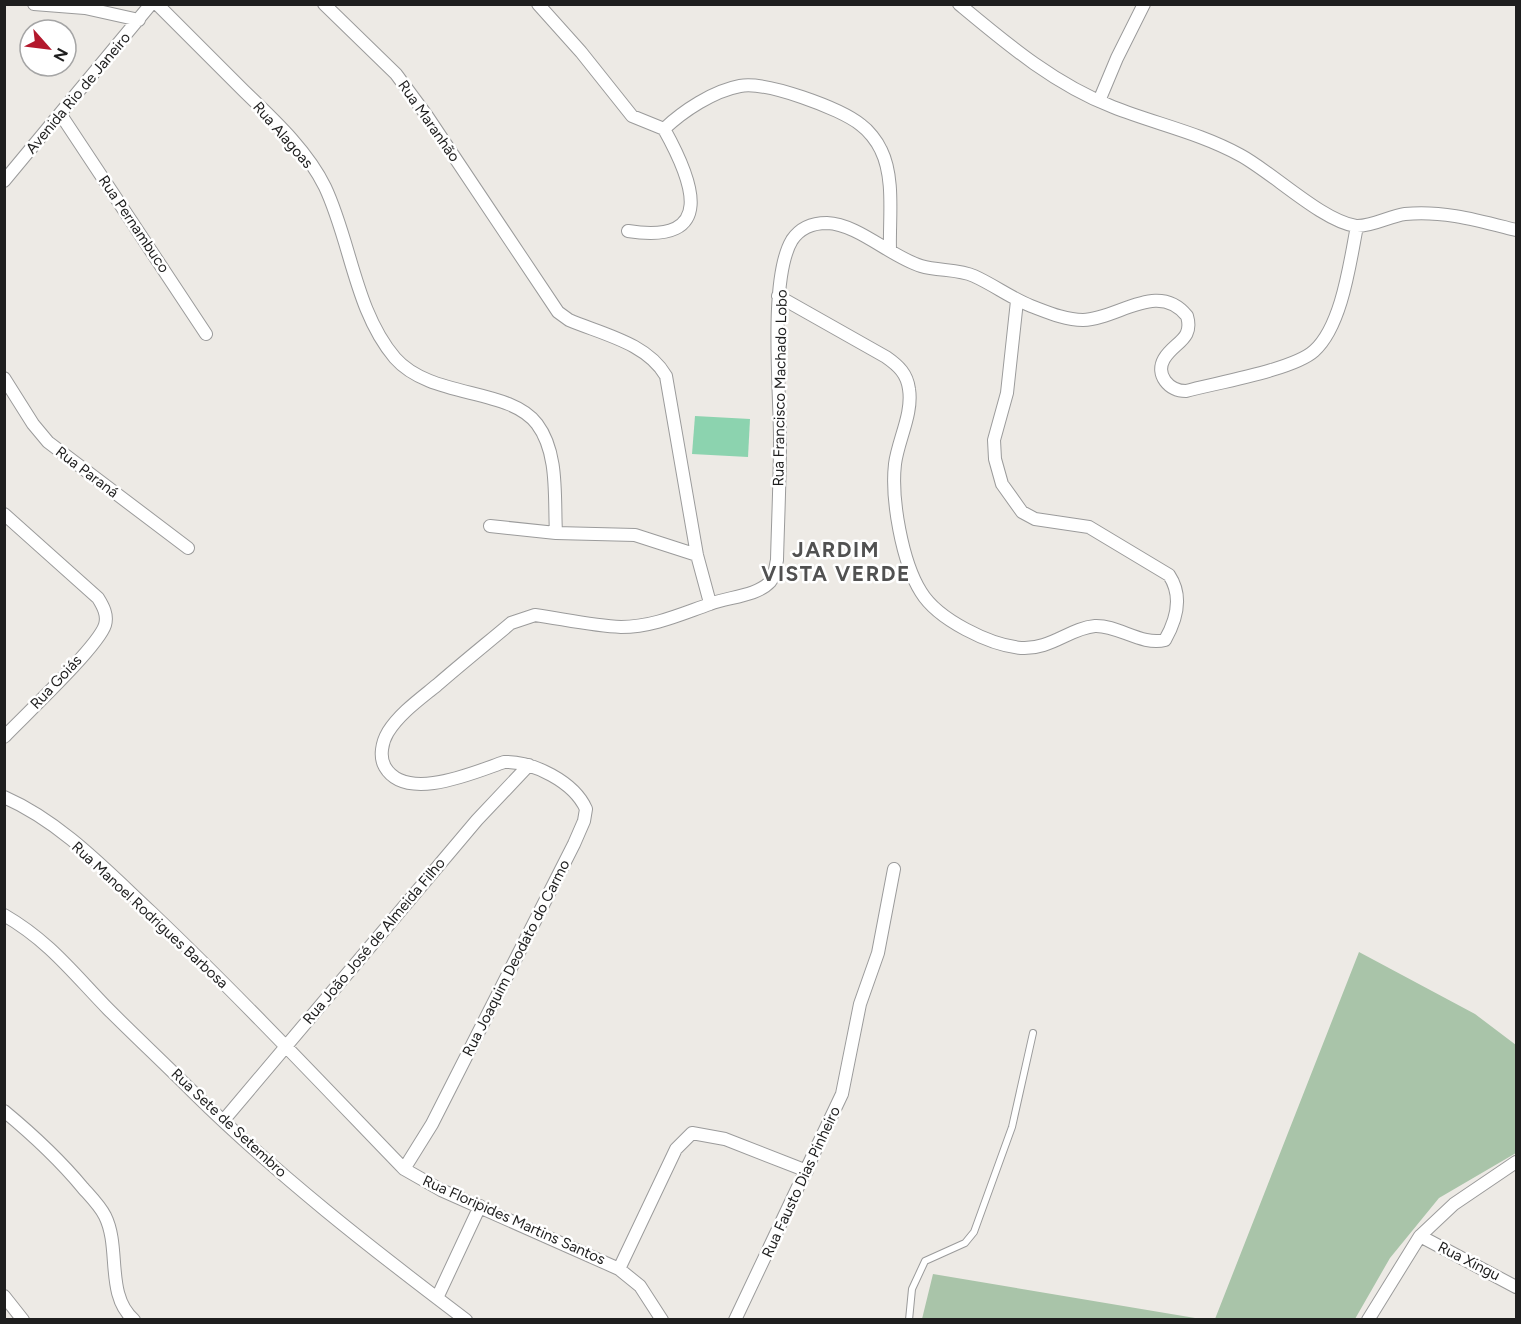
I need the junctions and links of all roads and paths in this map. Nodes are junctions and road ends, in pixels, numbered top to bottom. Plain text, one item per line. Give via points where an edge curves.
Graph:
1 (34, 4) edge
2 (151, 4) edge
3 (157, 4) edge
4 (324, 4) edge
5 (538, 4) edge
6 (959, 4) edge
7 (1144, 4) edge
8 (139, 20) junction
9 (1099, 101) junction
10 (61, 115) junction
11 (664, 129) junction
12 (4, 181) edge
13 (1357, 226) junction
14 (1516, 230) edge
15 (628, 231) dead end
16 (890, 250) junction
17 (778, 296) junction
18 (1017, 301) junction
19 (206, 333) dead end
20 (4, 378) edge
21 (4, 514) edge
22 (490, 526) dead end
23 (556, 533) junction
24 (188, 548) dead end
25 (697, 555) junction
26 (710, 603) junction
27 (4, 737) edge
28 (529, 765) junction
29 (4, 797) edge
30 (894, 869) dead end
31 (4, 915) edge
32 (1033, 1033) dead end
33 (285, 1046) junction
34 (4, 1111) edge
35 (223, 1121) junction
36 (1516, 1162) edge
37 (404, 1169) junction
38 (807, 1171) junction
39 (480, 1206) junction
40 (1420, 1236) junction
41 (618, 1269) junction
42 (1516, 1287) edge
43 (4, 1296) edge
44 (437, 1298) junction
45 (23, 1320) edge
46 (134, 1320) edge
47 (466, 1320) edge
48 (662, 1320) edge
49 (735, 1320) edge
50 (909, 1320) edge
51 (1368, 1320) edge

1 - 8 street via 85,8
2 - 8 street, Avenida Rio de Janeiro
3 - 23 street, Rua Alagoas via 277,124 314,168 375,326 396,358 418,378 505,404 535,421 550,449
4 - 25 street, Rua Maranhão via 396,74 558,312 654,358 666,376
5 - 11 street via 632,116
6 - 9 street via 1041,70
7 - 9 street
8 - 10 street, Avenida Rio de Janeiro
9 - 13 street via 1214,140 1327,213
10 - 12 street, Avenida Rio de Janeiro
10 - 19 street, Rua Pernambuco
11 - 15 street via 682,160 690,197 689,216 674,231
11 - 16 street via 706,99 741,86 780,90 846,116 872,136 886,162
13 - 14 street via 1403,214 1430,213
13 - 18 street, Rua Francisco Machado Lobo via 1337,311 1331,328 1313,352 1274,368 1186,391 1165,382 1162,375 1164,358 1184,341 1189,331 1187,316 1171,303 1153,300 1101,318 1081,320
16 - 17 street, Rua Francisco Machado Lobo via 846,228 813,224 792,241
16 - 18 street, Rua Francisco Machado Lobo via 920,266 973,276
17 - 18 street via 886,357 907,377 909,412 895,464 896,504 912,576 937,609 963,627 1005,646 1045,646 1096,626 1149,640 1165,640 1178,607 1169,574 1089,527 1035,519 1014,502 1002,484 994,440 1007,393
17 - 26 street, Rua Francisco Machado Lobo via 780,439 774,576 761,589
20 - 24 street, Rua Paraná via 48,442
21 - 27 street, Rua Goiás via 98,598 103,605 105,624 74,664
22 - 23 street
23 - 25 street via 635,535
25 - 26 street, Rua Maranhão
26 - 28 street, Rua Francisco Machado Lobo via 645,625 622,627 535,615 511,623 406,710 388,732 381,757 395,778 425,784 504,762
28 - 33 street, Rua João José de Almeida Filho
28 - 37 street, Rua Joaquim Deodato do Carmo via 574,790 586,809 584,821 432,1124
29 - 33 street, Rua Manoel Rodrigues Barbosa via 83,850 200,958
30 - 38 street, Rua Fausto Dias Pinheiro via 878,953 860,1004 842,1094
31 - 35 street, Rua Sete de Setembro via 31,930 56,952 108,1010
32 - 50 lane via 1012,1127 974,1232 965,1242 925,1261 912,1289
33 - 35 street, Rua João José de Almeida Filho
33 - 37 street, Rua Floripides Martins Santos
34 - 46 street via 53,1153 105,1216 115,1247 119,1296
35 - 44 street, Rua Sete de Setembro via 325,1210
36 - 40 street via 1454,1204
37 - 39 street, Rua Floripides Martins Santos
38 - 41 street via 725,1139 692,1132 676,1149
38 - 49 street, Rua Fausto Dias Pinheiro
39 - 41 street, Rua Floripides Martins Santos
39 - 44 street
40 - 42 street, Rua Xingu
40 - 51 street
41 - 48 street, Rua Floripides Martins Santos via 640,1286
43 - 45 street
44 - 47 street, Rua Sete de Setembro

